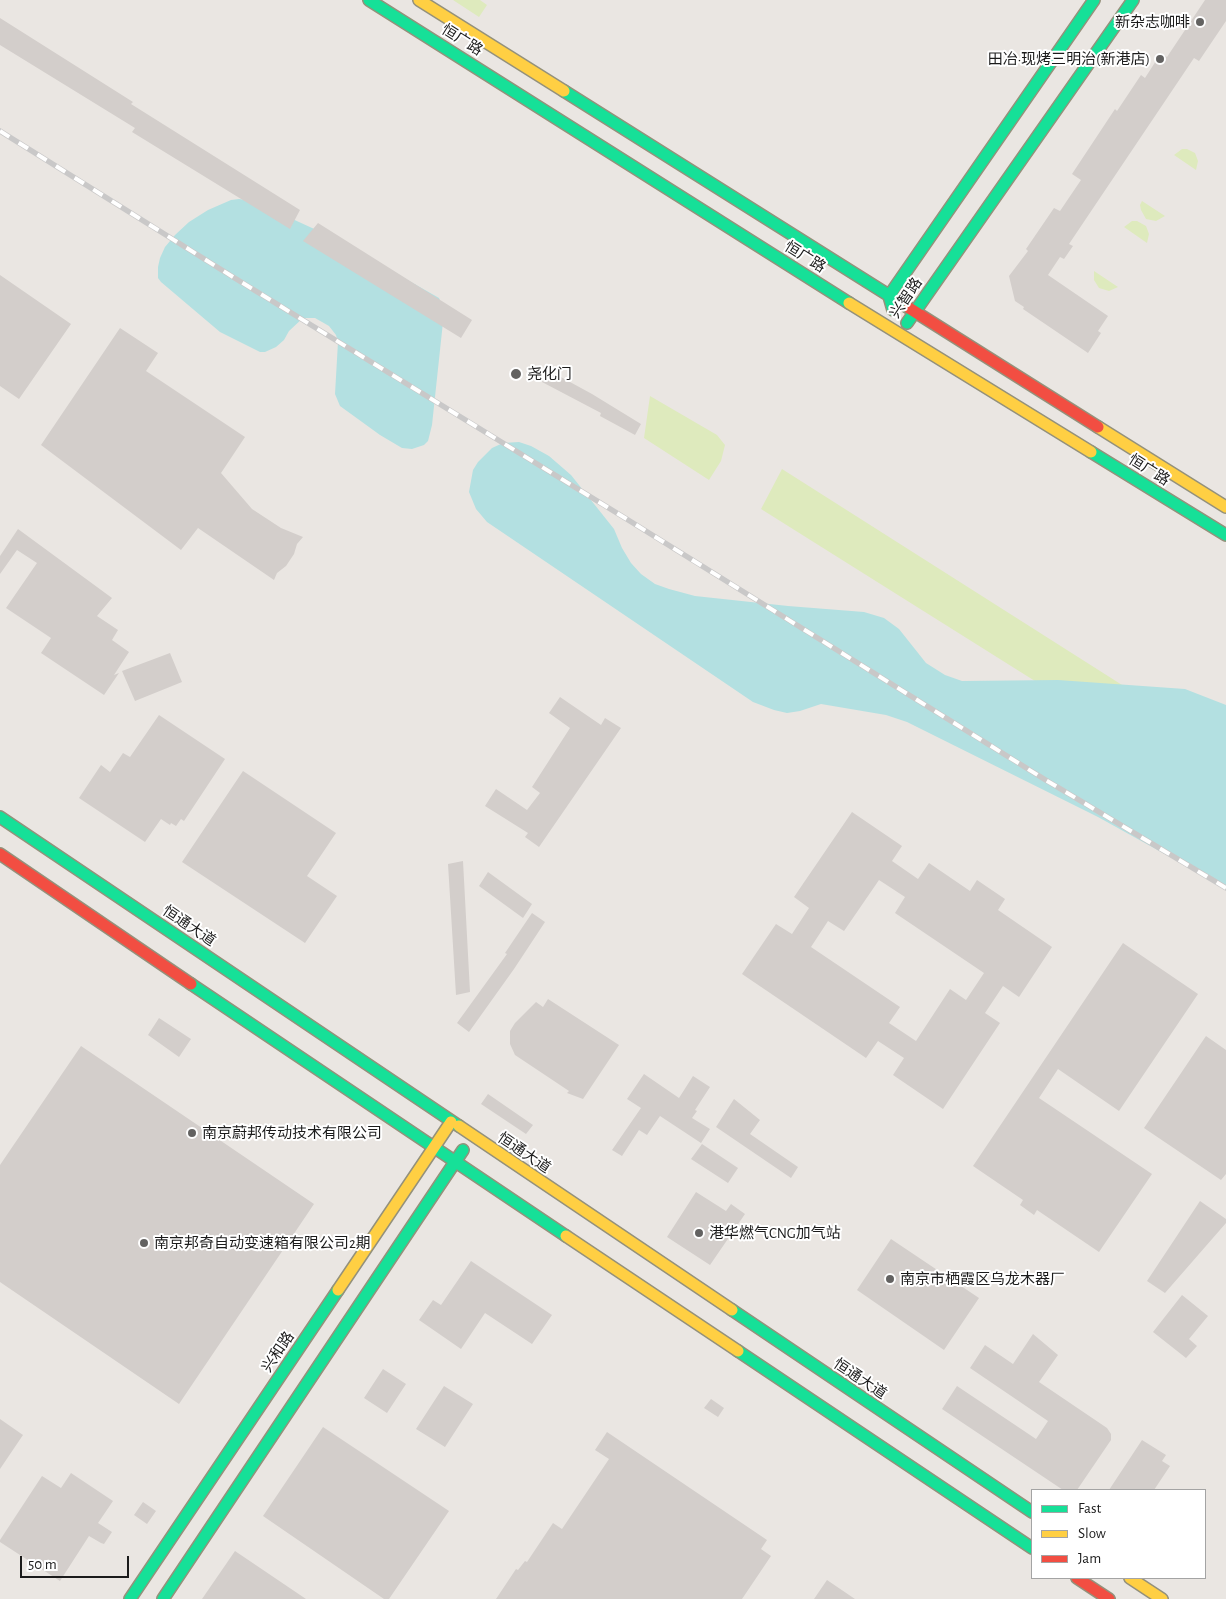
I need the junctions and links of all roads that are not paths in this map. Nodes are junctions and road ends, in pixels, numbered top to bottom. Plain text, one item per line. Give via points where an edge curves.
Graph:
1 (370, 0) edge
2 (419, 0) edge
3 (1094, 0) edge
4 (1132, 0) edge
5 (889, 296) junction
6 (914, 311) junction
7 (900, 334) junction
8 (1226, 508) edge
9 (1226, 535) edge
10 (0, 816) edge
11 (0, 854) edge
12 (451, 1122) junction
13 (472, 1136) junction
14 (434, 1147) junction
15 (455, 1162) junction
16 (1031, 1511) edge
17 (1031, 1547) edge
18 (1079, 1579) edge
19 (1132, 1579) edge
20 (130, 1599) edge
21 (163, 1599) edge
22 (1109, 1599) edge
23 (1162, 1599) edge

1 - 7 main road, 恒广路
2 - 5 main road, 恒广路
3 - 5 main road, 兴智路
4 - 6 main road, 兴智路
5 - 6 main road, 恒广路
5 - 7 main road, 兴智路
6 - 7 main road, 兴智路
6 - 8 main road, 恒广路
7 - 9 main road, 恒广路
10 - 12 main road, 恒通大道
11 - 14 main road
12 - 13 main road, 恒通大道
12 - 14 main road, 兴和路
13 - 15 main road
13 - 16 main road, 恒通大道
14 - 15 main road
14 - 20 main road, 兴和路
15 - 17 main road
15 - 21 main road
18 - 22 main road
19 - 23 main road

